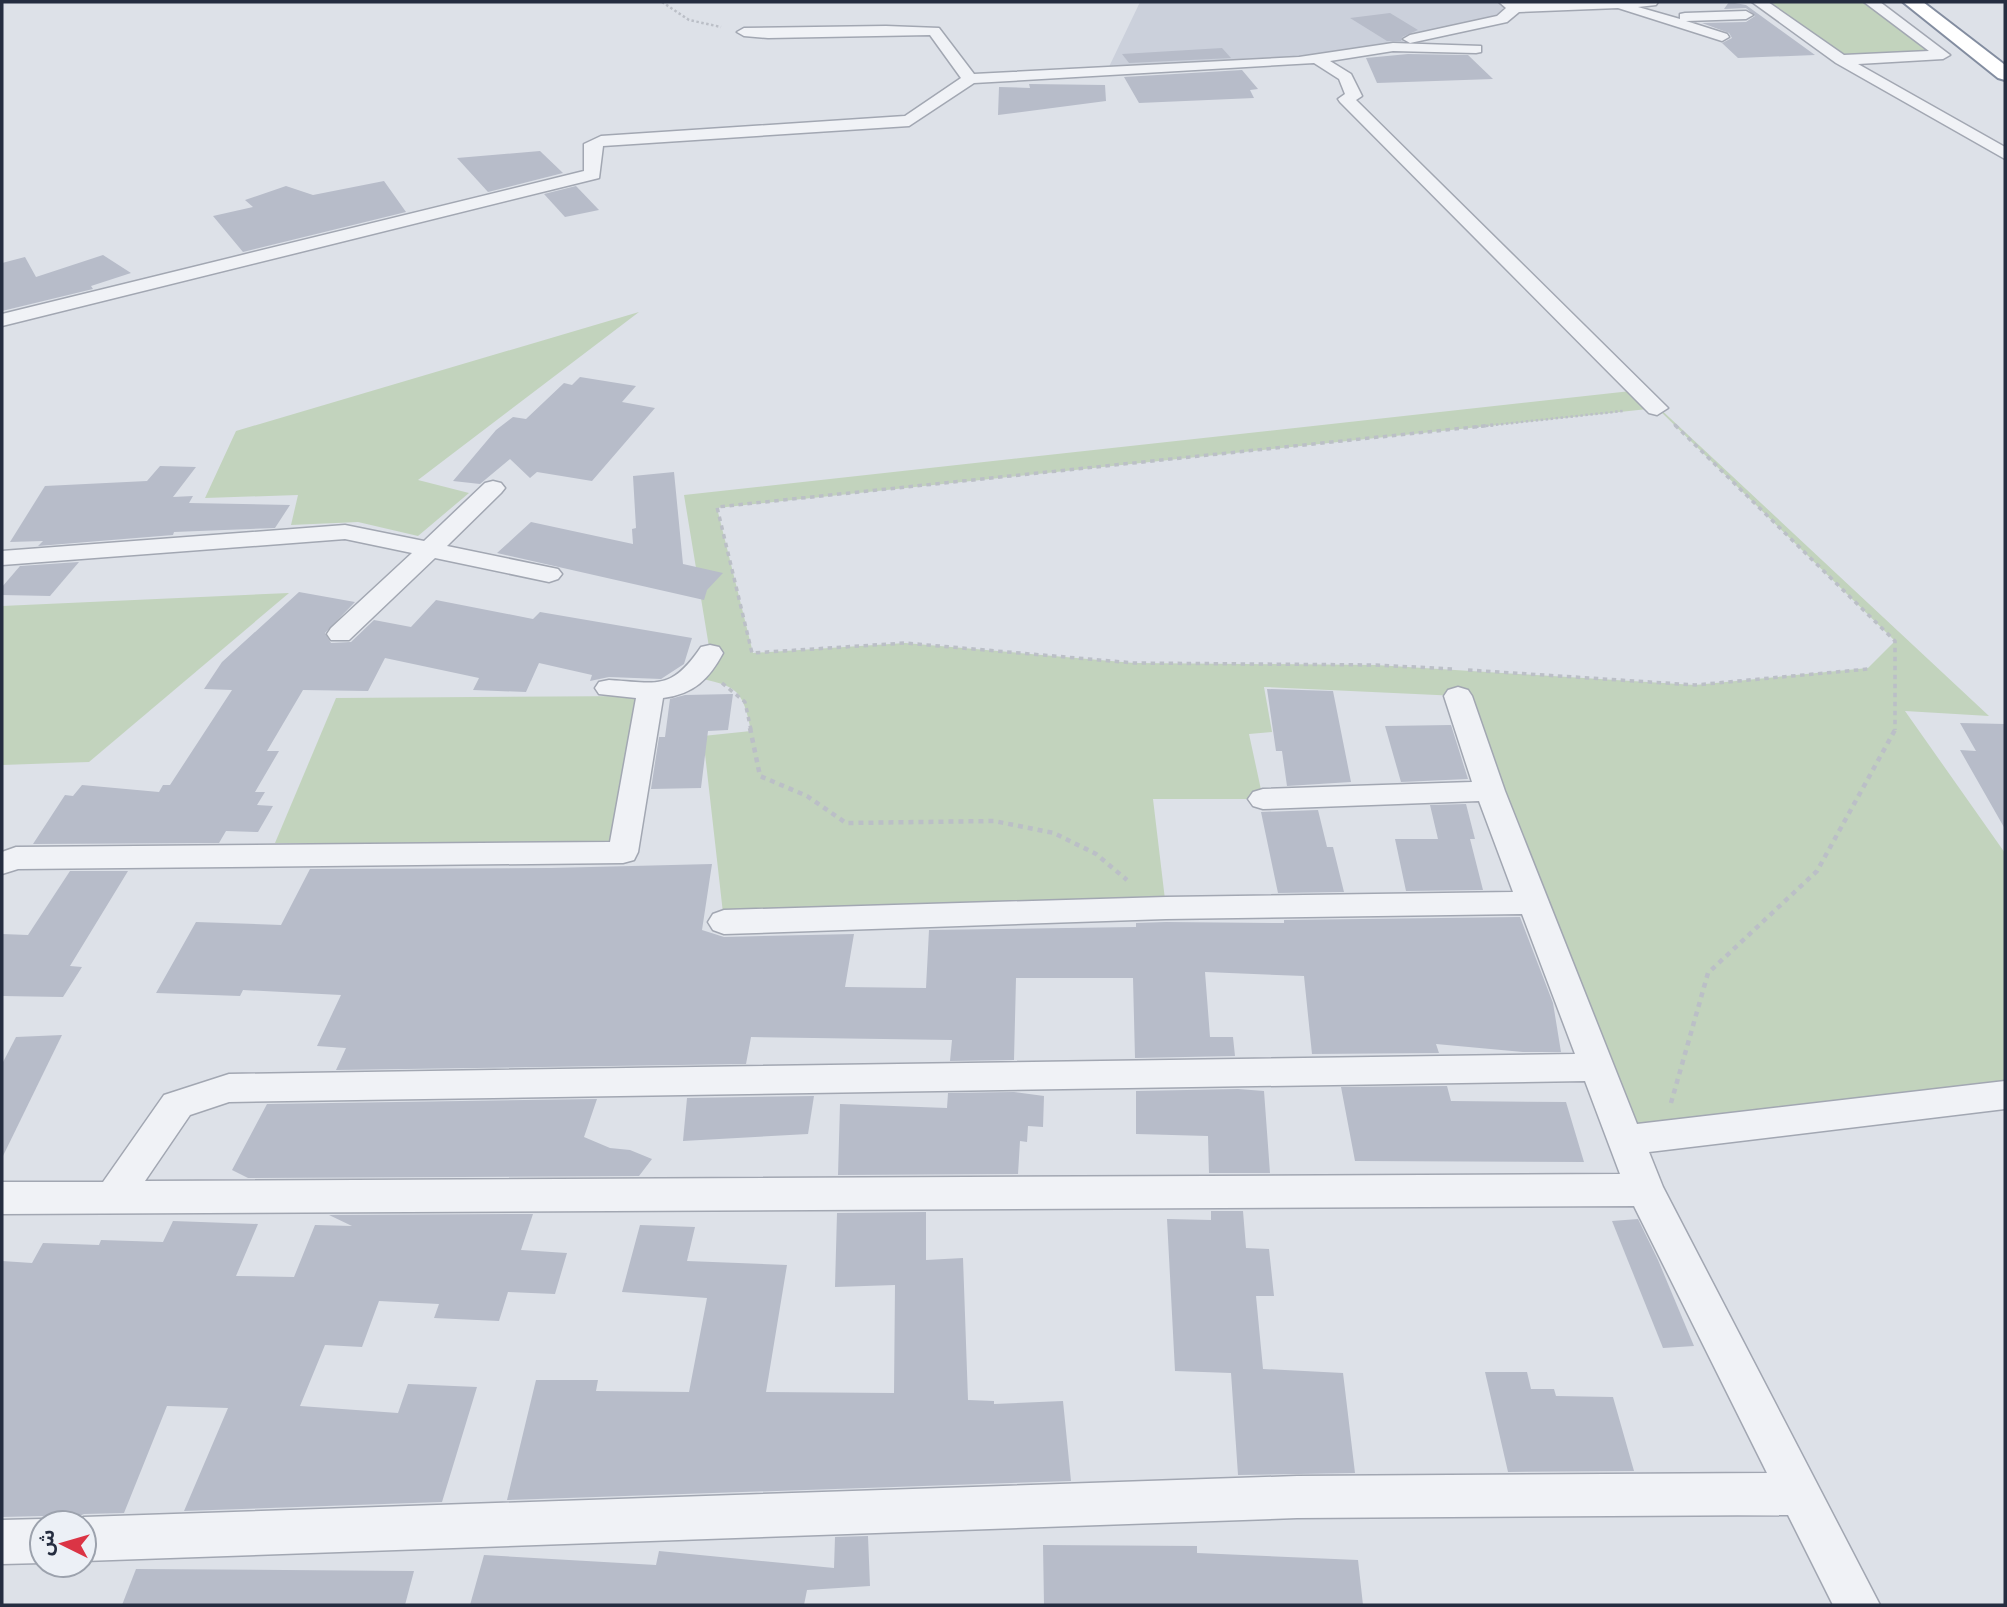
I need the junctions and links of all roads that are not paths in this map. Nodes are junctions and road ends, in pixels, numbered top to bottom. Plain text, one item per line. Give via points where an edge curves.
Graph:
1 (1651, 2) edge
2 (1759, 2) edge
3 (1871, 2) edge
4 (1912, 2) edge
5 (1614, 3) edge
6 (1510, 5) edge
7 (1746, 15) dead end
8 (1660, 18) junction
9 (744, 32) road end
10 (1722, 37) dead end
11 (1393, 47) junction
12 (1476, 49) dead end
13 (1317, 59) junction
14 (1841, 60) junction
15 (2005, 74) edge
16 (970, 79) junction
17 (2005, 154) edge
18 (2, 320) edge
19 (1657, 408) road end
20 (493, 488) dead end
21 (428, 549) junction
22 (2, 558) edge
23 (549, 574) dead end
24 (340, 634) dead end
25 (710, 653) dead end
26 (609, 688) dead end
27 (651, 690) junction
28 (1458, 696) dead end
29 (1490, 791) junction
30 (1263, 799) dead end
31 (2, 863) edge
32 (1534, 903) junction
33 (724, 922) dead end
34 (1598, 1067) junction
35 (2005, 1095) edge
36 (1644, 1137) junction
37 (1645, 1190) junction
38 (113, 1197) junction
39 (2, 1198) edge
40 (1800, 1494) junction
41 (98, 1539) edge
42 (28, 1541) edge
43 (2, 1542) edge
44 (1857, 1605) edge

1 - 5 street
2 - 14 street
3 - 14 street via 1943,55
4 - 15 highway
5 - 6 street
5 - 8 street
6 - 11 street via 1502,19 1415,36
7 - 8 street
8 - 10 street
9 - 16 street via 816,36 889,28 934,31
11 - 12 street
11 - 13 street
13 - 16 street
13 - 19 street via 1346,77 1354,96 1346,99
14 - 17 street
16 - 18 street via 909,121 601,141 592,144 593,174
20 - 21 street
21 - 22 street via 345,532
21 - 23 street
21 - 24 street via 406,576
25 - 27 street via 705,666 673,691
26 - 27 street
27 - 31 street via 623,852 16,858
28 - 29 street
29 - 30 street
29 - 32 street
32 - 33 street via 1166,908
32 - 34 street
34 - 36 street
34 - 38 street via 229,1088 177,1105
35 - 36 street
36 - 37 street
37 - 38 street
37 - 40 street
38 - 39 street
40 - 41 street via 1297,1497
40 - 44 street
42 - 43 street

